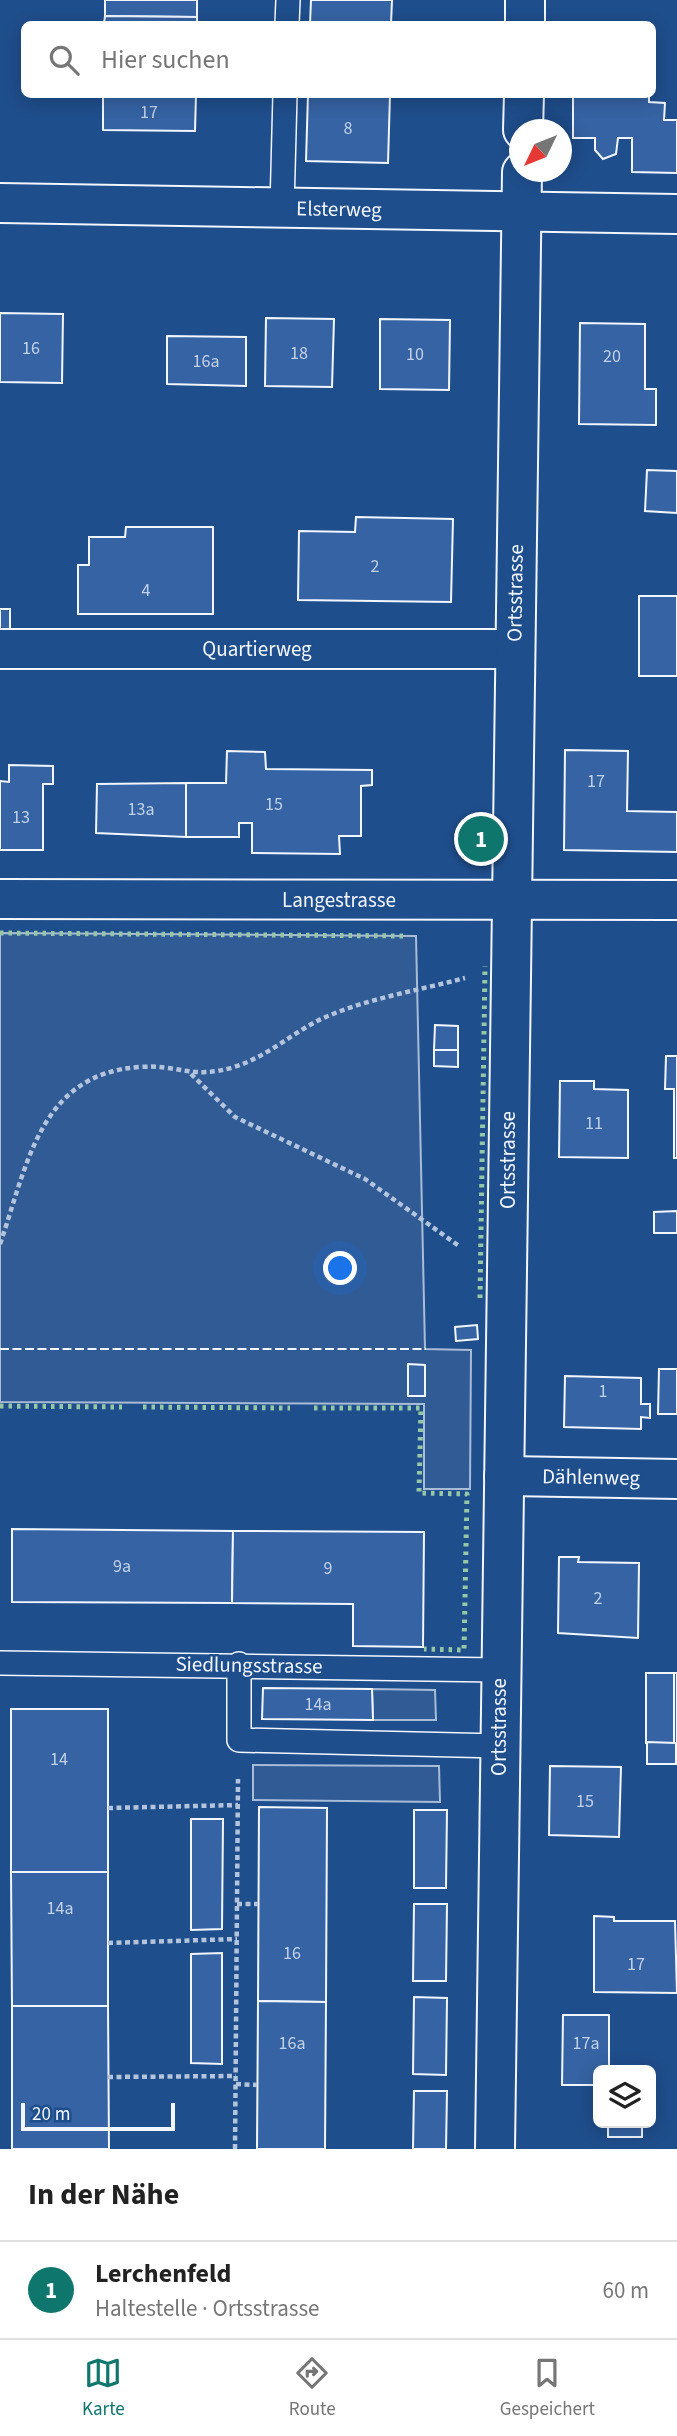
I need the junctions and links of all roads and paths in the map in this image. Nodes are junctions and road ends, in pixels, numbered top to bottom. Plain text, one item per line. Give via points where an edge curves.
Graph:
1 (288, 0) edge
2 (525, 0) edge
3 (287, 21) edge
4 (525, 21) edge
5 (285, 98) edge
6 (524, 98) edge
7 (523, 119) edge
8 (522, 182) edge
9 (0, 203) edge
10 (282, 208) junction
11 (522, 212) junction
12 (677, 214) edge
13 (0, 649) edge
14 (515, 649) junction
15 (0, 899) edge
16 (510, 900) junction
17 (677, 900) edge
18 (468, 977) dead end
19 (191, 1074) junction
20 (0, 1244) edge
21 (462, 1249) dead end
22 (504, 1476) junction
23 (677, 1479) edge
24 (0, 1663) edge
25 (239, 1664) junction
26 (498, 1670) junction
27 (239, 1740) junction
28 (500, 1746) junction
29 (238, 1805) junction
30 (108, 1808) dead end
31 (237, 1904) junction
32 (258, 1904) dead end
33 (237, 1939) junction
34 (108, 1943) dead end
35 (236, 2076) junction
36 (108, 2077) dead end
37 (236, 2084) junction
38 (257, 2085) dead end
39 (235, 2149) edge
40 (495, 2149) edge

1 - 3 lane
2 - 4 street
5 - 10 lane
6 - 7 street
8 - 11 street, Ortsstrasse
9 - 10 street, Elsterweg
10 - 11 street, Elsterweg
11 - 12 street, Elsterweg
11 - 14 street, Ortsstrasse
13 - 14 street, Quartierweg
14 - 16 street, Ortsstrasse
15 - 16 street, Langestrasse
16 - 17 street, Langestrasse
16 - 22 street, Ortsstrasse
18 - 19 path via 361,1005 318,1021 237,1066
19 - 20 path via 166,1067 112,1071 92,1077 71,1092 36,1138
19 - 21 path via 235,1117 365,1179
22 - 23 street, Dählenweg
22 - 26 street, Ortsstrasse
24 - 25 lane, Siedlungsstrasse
25 - 26 lane, Siedlungsstrasse
25 - 27 lane
26 - 28 street, Ortsstrasse
27 - 28 lane
27 - 29 path
28 - 40 street, Ortsstrasse
29 - 30 path
29 - 31 path
31 - 32 path
31 - 33 path
33 - 34 path
33 - 35 path
35 - 36 path
35 - 37 path
37 - 38 path
37 - 39 path

